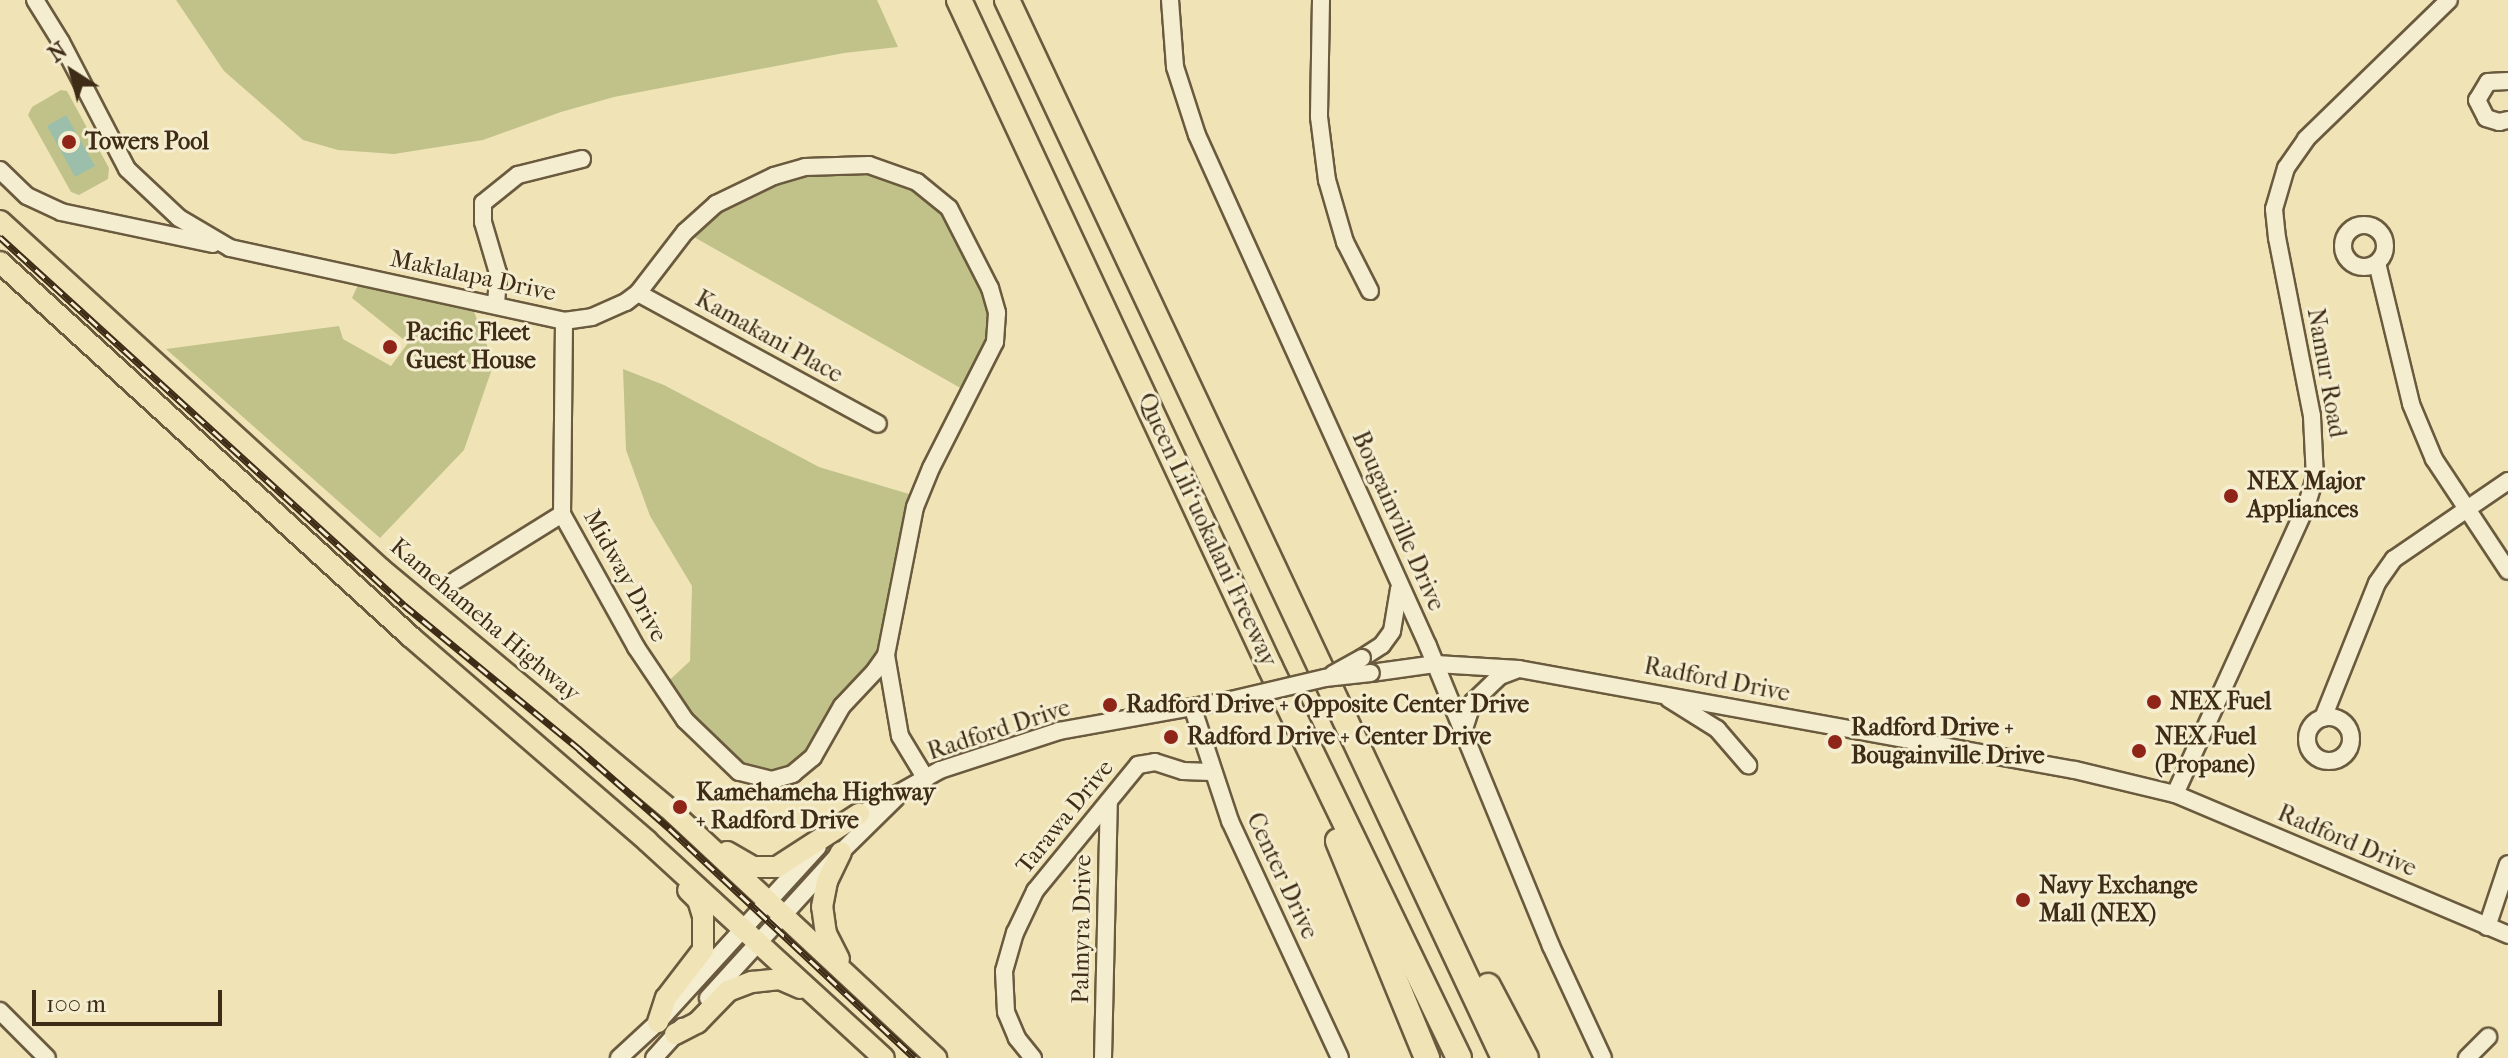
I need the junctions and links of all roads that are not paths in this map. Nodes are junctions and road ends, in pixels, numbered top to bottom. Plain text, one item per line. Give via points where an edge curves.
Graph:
1 (35, 0) edge
2 (959, 0) edge
3 (1007, 0) edge
4 (1170, 0) edge
5 (1321, 0) edge
6 (2449, 0) edge
7 (2508, 81) edge
8 (2508, 120) edge
9 (582, 159) dead end
10 (0, 170) edge
11 (155, 199) junction
12 (0, 221) edge
13 (137, 229) junction
14 (230, 248) junction
15 (0, 262) edge
16 (2377, 263) dead end
17 (1370, 291) dead end
18 (638, 293) junction
19 (496, 305) junction
20 (564, 321) junction
21 (878, 424) dead end
22 (2508, 481) edge
23 (2467, 510) junction
24 (562, 514) junction
25 (2508, 571) edge
26 (456, 580) dead end
27 (1399, 584) junction
28 (886, 655) junction
29 (1436, 664) junction
30 (1270, 667) junction
31 (1519, 669) junction
32 (1325, 678) junction
33 (1660, 694) junction
34 (1193, 709) junction
35 (2323, 718) dead end
36 (1349, 722) junction
37 (1463, 732) junction
38 (1748, 765) dead end
39 (739, 772) joint
40 (1211, 772) junction
41 (926, 779) junction
42 (902, 792) junction
43 (2175, 794) junction
44 (1109, 801) junction
45 (668, 808) junction
46 (859, 814) junction
47 (647, 841) junction
48 (841, 852) junction
49 (2508, 864) edge
50 (776, 908) junction
51 (2487, 927) junction
52 (742, 930) junction
53 (2508, 935) edge
54 (759, 943) junction
55 (848, 977) junction
56 (815, 995) junction
57 (0, 1011) edge
58 (666, 1028) junction
59 (2488, 1037) dead end
60 (47, 1058) edge
61 (619, 1058) edge
62 (654, 1058) edge
63 (884, 1058) edge
64 (936, 1058) edge
65 (1033, 1058) edge
66 (1103, 1058) edge
67 (1340, 1058) edge
68 (1427, 1058) edge
69 (1459, 1058) edge
70 (1504, 1058) edge
71 (1526, 1058) edge
72 (1603, 1058) edge
73 (2467, 1058) edge

1 - 11 street, Maklalapa Drive via 113,149
2 - 30 highway, Queen Liliʻuokalani Freeway
3 - 36 highway, Queen Liliʻuokalani Freeway
4 - 27 street, Bougainville Drive via 1175,67 1193,123
5 - 17 street via 1319,117 1327,180 1345,242
6 - 43 street, Namur Road via 2306,139 2286,168 2274,209 2312,416 2315,478
7 - 8 street via 2488,82 2477,100 2486,118
9 - 19 street via 518,175 483,203 498,273
10 - 13 street via 43,205
11 - 13 street via 151,216
11 - 14 street, Maklalapa Drive
12 - 45 main road, Kamehameha Highway via 381,569
13 - 14 street
14 - 19 street, Maklalapa Drive
15 - 47 main road via 411,637
16 - 23 street via 2411,404 2434,459
18 - 20 street, Maklalapa Drive via 603,314
18 - 21 street, Kamakani Place
18 - 28 street, Maklalapa Drive via 685,232 716,204 805,167 869,165 895,172 934,193 949,208 990,288 997,313 995,342 915,507
19 - 20 street, Maklalapa Drive
20 - 24 street, Midway Drive
22 - 23 street
23 - 25 street
23 - 35 street via 2394,559 2377,583
24 - 26 street
24 - 39 street, Midway Drive via 661,688 685,720
27 - 29 street, Bougainville Drive
27 - 32 street, bridge via 1395,625 1382,645
28 - 39 street, Maklalapa Drive via 842,706 813,757 799,770 772,780
28 - 41 street via 900,736
29 - 31 street, Radford Drive
29 - 32 street, Radford Drive, bridge
29 - 37 street, Bougainville Drive
30 - 68 highway
30 - 69 highway, Queen Liliʻuokalani Freeway
31 - 33 street, Radford Drive
31 - 37 street via 1500,676 1473,702
32 - 34 street, Radford Drive, bridge
33 - 38 street via 1717,729
33 - 43 street, Radford Drive via 1966,748
34 - 40 street, Center Drive
34 - 41 street, Radford Drive via 1059,731
36 - 70 highway, Queen Liliʻuokalani Freeway
36 - 71 highway
37 - 72 street, Bougainville Drive
40 - 44 street, Tarawa Drive via 1146,762
40 - 67 street, Center Drive
41 - 42 street, Radford Drive
42 - 46 street, Radford Drive
42 - 48 street, Radford Drive
43 - 51 street, Radford Drive
44 - 65 street, Tarawa Drive via 1035,891 1011,945 1004,971 1006,1012
44 - 66 street, Palmyra Drive
45 - 46 main road via 741,861 766,868 784,864
45 - 50 main road, Kamehameha Highway
46 - 50 street, Radford Drive via 818,847
47 - 52 main road
47 - 58 main road via 698,900 705,933 696,964 666,998
48 - 50 street, Radford Drive
48 - 55 main road via 825,889 822,916
49 - 51 street
50 - 52 street, Radford Drive
50 - 54 street, Radford Drive
50 - 55 main road, Kamehameha Highway
51 - 53 street, Radford Drive
52 - 54 main road
52 - 58 street, Radford Drive
54 - 56 main road
54 - 58 street, Radford Drive
55 - 64 main road, Kamehameha Highway
56 - 58 main road via 780,979 752,982 728,991 697,1023
56 - 63 main road
57 - 60 street
58 - 61 street, Radford Drive
58 - 62 street, Radford Drive
59 - 73 street

